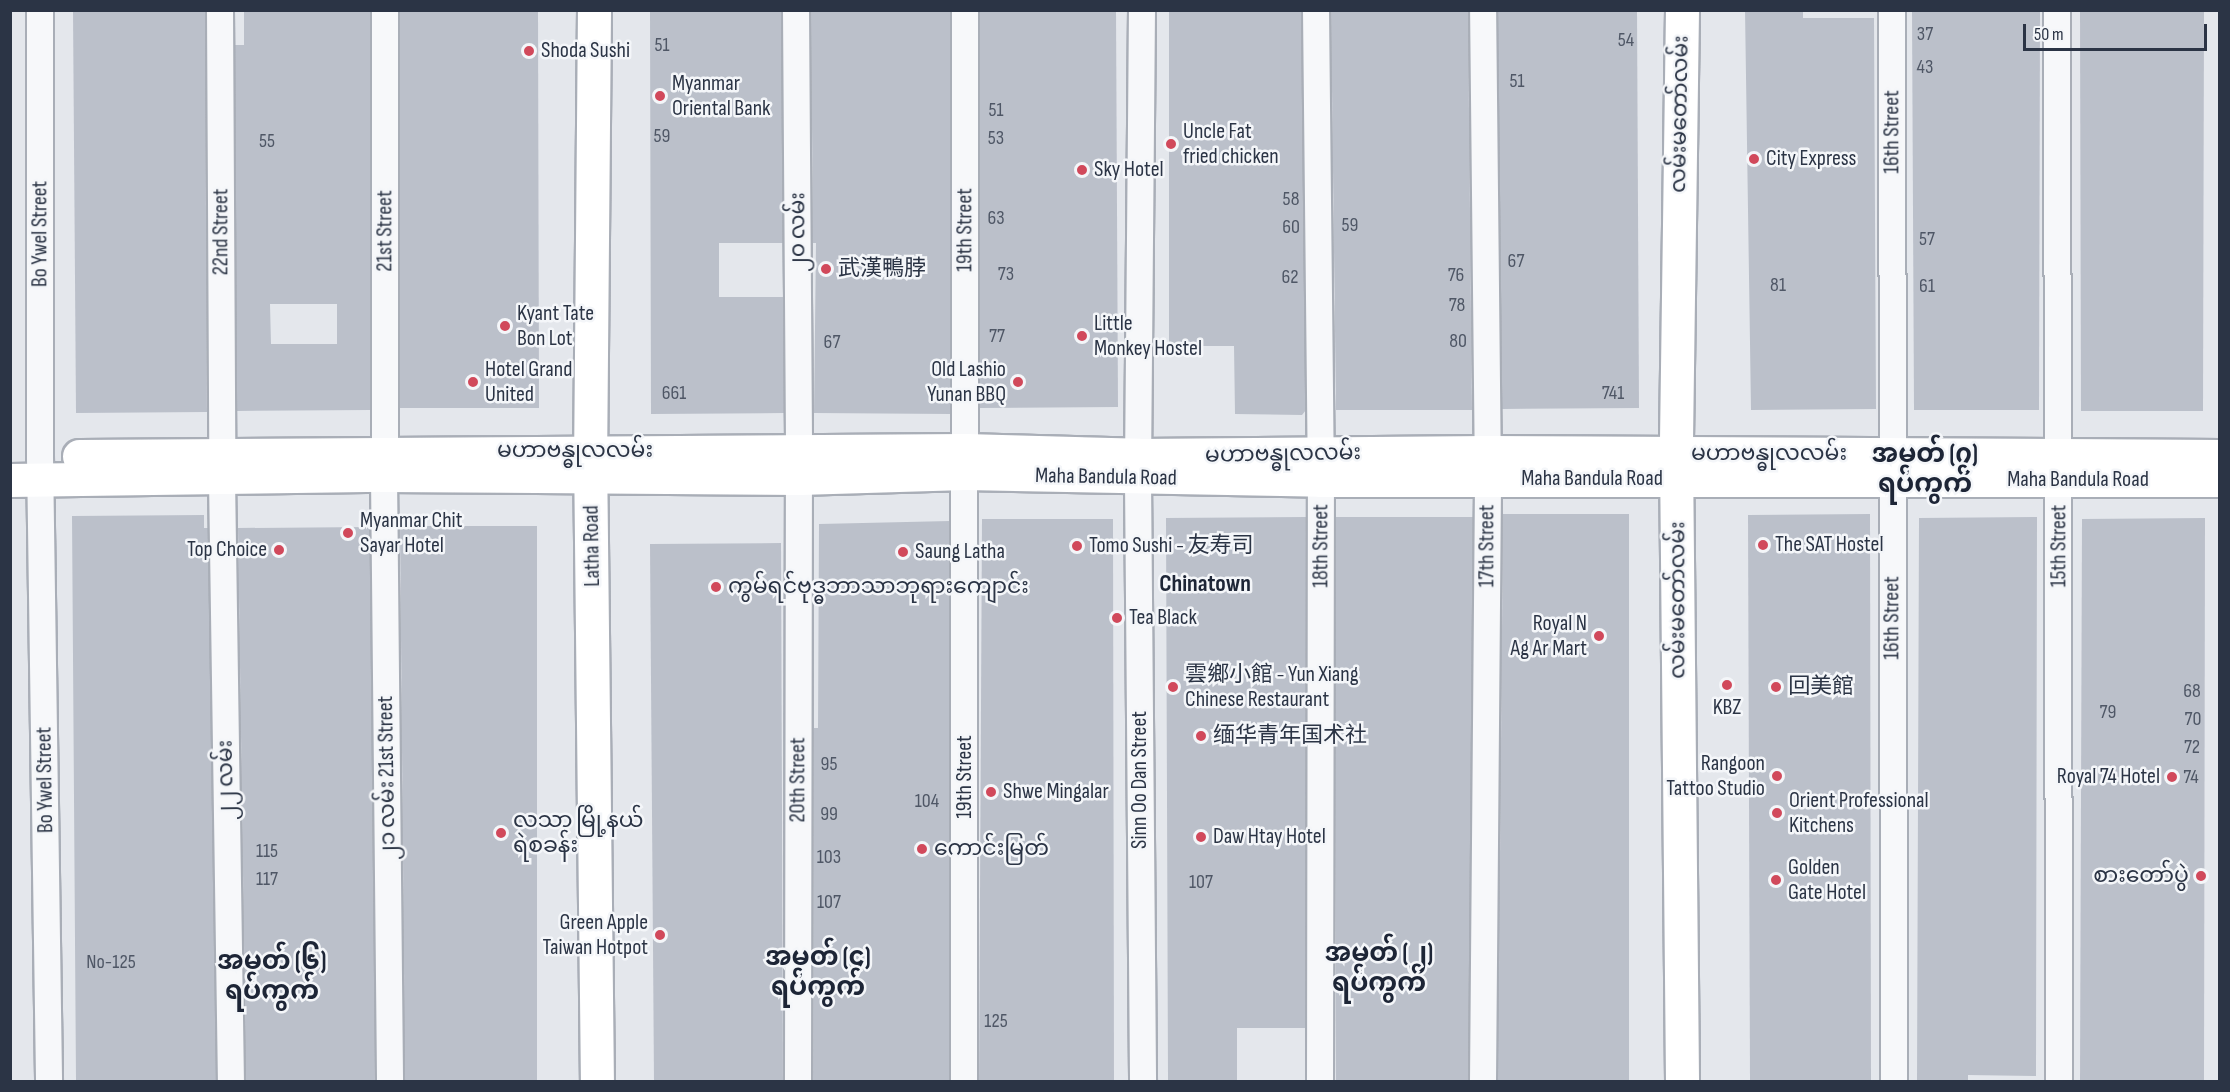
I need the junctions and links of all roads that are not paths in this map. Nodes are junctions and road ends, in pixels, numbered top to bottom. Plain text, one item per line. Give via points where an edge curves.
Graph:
1 (40, 10) edge
2 (219, 10) edge
3 (385, 10) edge
4 (594, 10) edge
5 (796, 10) edge
6 (965, 10) edge
7 (1142, 10) edge
8 (1316, 10) edge
9 (1483, 10) edge
10 (1682, 10) edge
11 (1892, 10) edge
12 (2056, 10) edge
13 (2220, 456) edge
14 (965, 461) junction
15 (384, 464) junction
16 (591, 464) junction
17 (799, 465) junction
18 (222, 466) junction
19 (1488, 466) junction
20 (1139, 467) junction
21 (1321, 467) junction
22 (1677, 467) junction
23 (1891, 467) junction
24 (2059, 467) junction
25 (25, 468) edge
26 (2220, 480) edge
27 (49, 1082) edge
28 (231, 1082) edge
29 (390, 1082) edge
30 (597, 1082) edge
31 (798, 1082) edge
32 (964, 1082) edge
33 (1143, 1082) edge
34 (1320, 1082) edge
35 (1483, 1082) edge
36 (1682, 1082) edge
37 (1894, 1082) edge
38 (2059, 1082) edge

1 - 25 street, Bo Ywel Street
2 - 18 street, 22nd Street
3 - 15 street, 21st Street
4 - 16 main road, Latha Road
5 - 17 street, ၂၀ လမ်း
6 - 14 street, 19th Street
7 - 20 street, Sinn Oo Dan Street
8 - 21 street, 18th Street
9 - 19 street, 17th Street
10 - 22 main road, လမ်းမတော်လမ်း
11 - 23 street, 16th Street
12 - 24 street, 15th Street
13 - 24 main road, မဟာဗန္ဓုလလမ်း
14 - 17 main road, မဟာဗန္ဓုလလမ်း
14 - 20 main road, Maha Bandula Road
14 - 32 street, 19th Street
15 - 16 main road, မဟာဗန္ဓုလလမ်း
15 - 18 main road, မဟာဗန္ဓုလလမ်း
15 - 29 street, ၂၁ လမ်း 21st Street
16 - 17 main road, မဟာဗန္ဓုလလမ်း
16 - 30 main road, Latha Road
17 - 31 street, 20th Street
18 - 25 main road, မဟာဗန္ဓုလလမ်း
18 - 28 street, ၂၂ လမ်း
19 - 21 main road, မဟာဗန္ဓုလလမ်း
19 - 22 main road, မဟာဗန္ဓုလလမ်း
19 - 35 street, 17th Street
20 - 21 main road, မဟာဗန္ဓုလလမ်း
20 - 33 street, Sinn Oo Dan Street
21 - 34 street, 18th Street
22 - 23 main road, မဟာဗန္ဓုလလမ်း
22 - 36 main road, လမ်းမတော်လမ်း
23 - 24 main road, မဟာဗန္ဓုလလမ်း
23 - 37 street, 16th Street
24 - 26 main road, Maha Bandula Road
24 - 38 street, 15th Street
25 - 27 street, Bo Ywel Street

